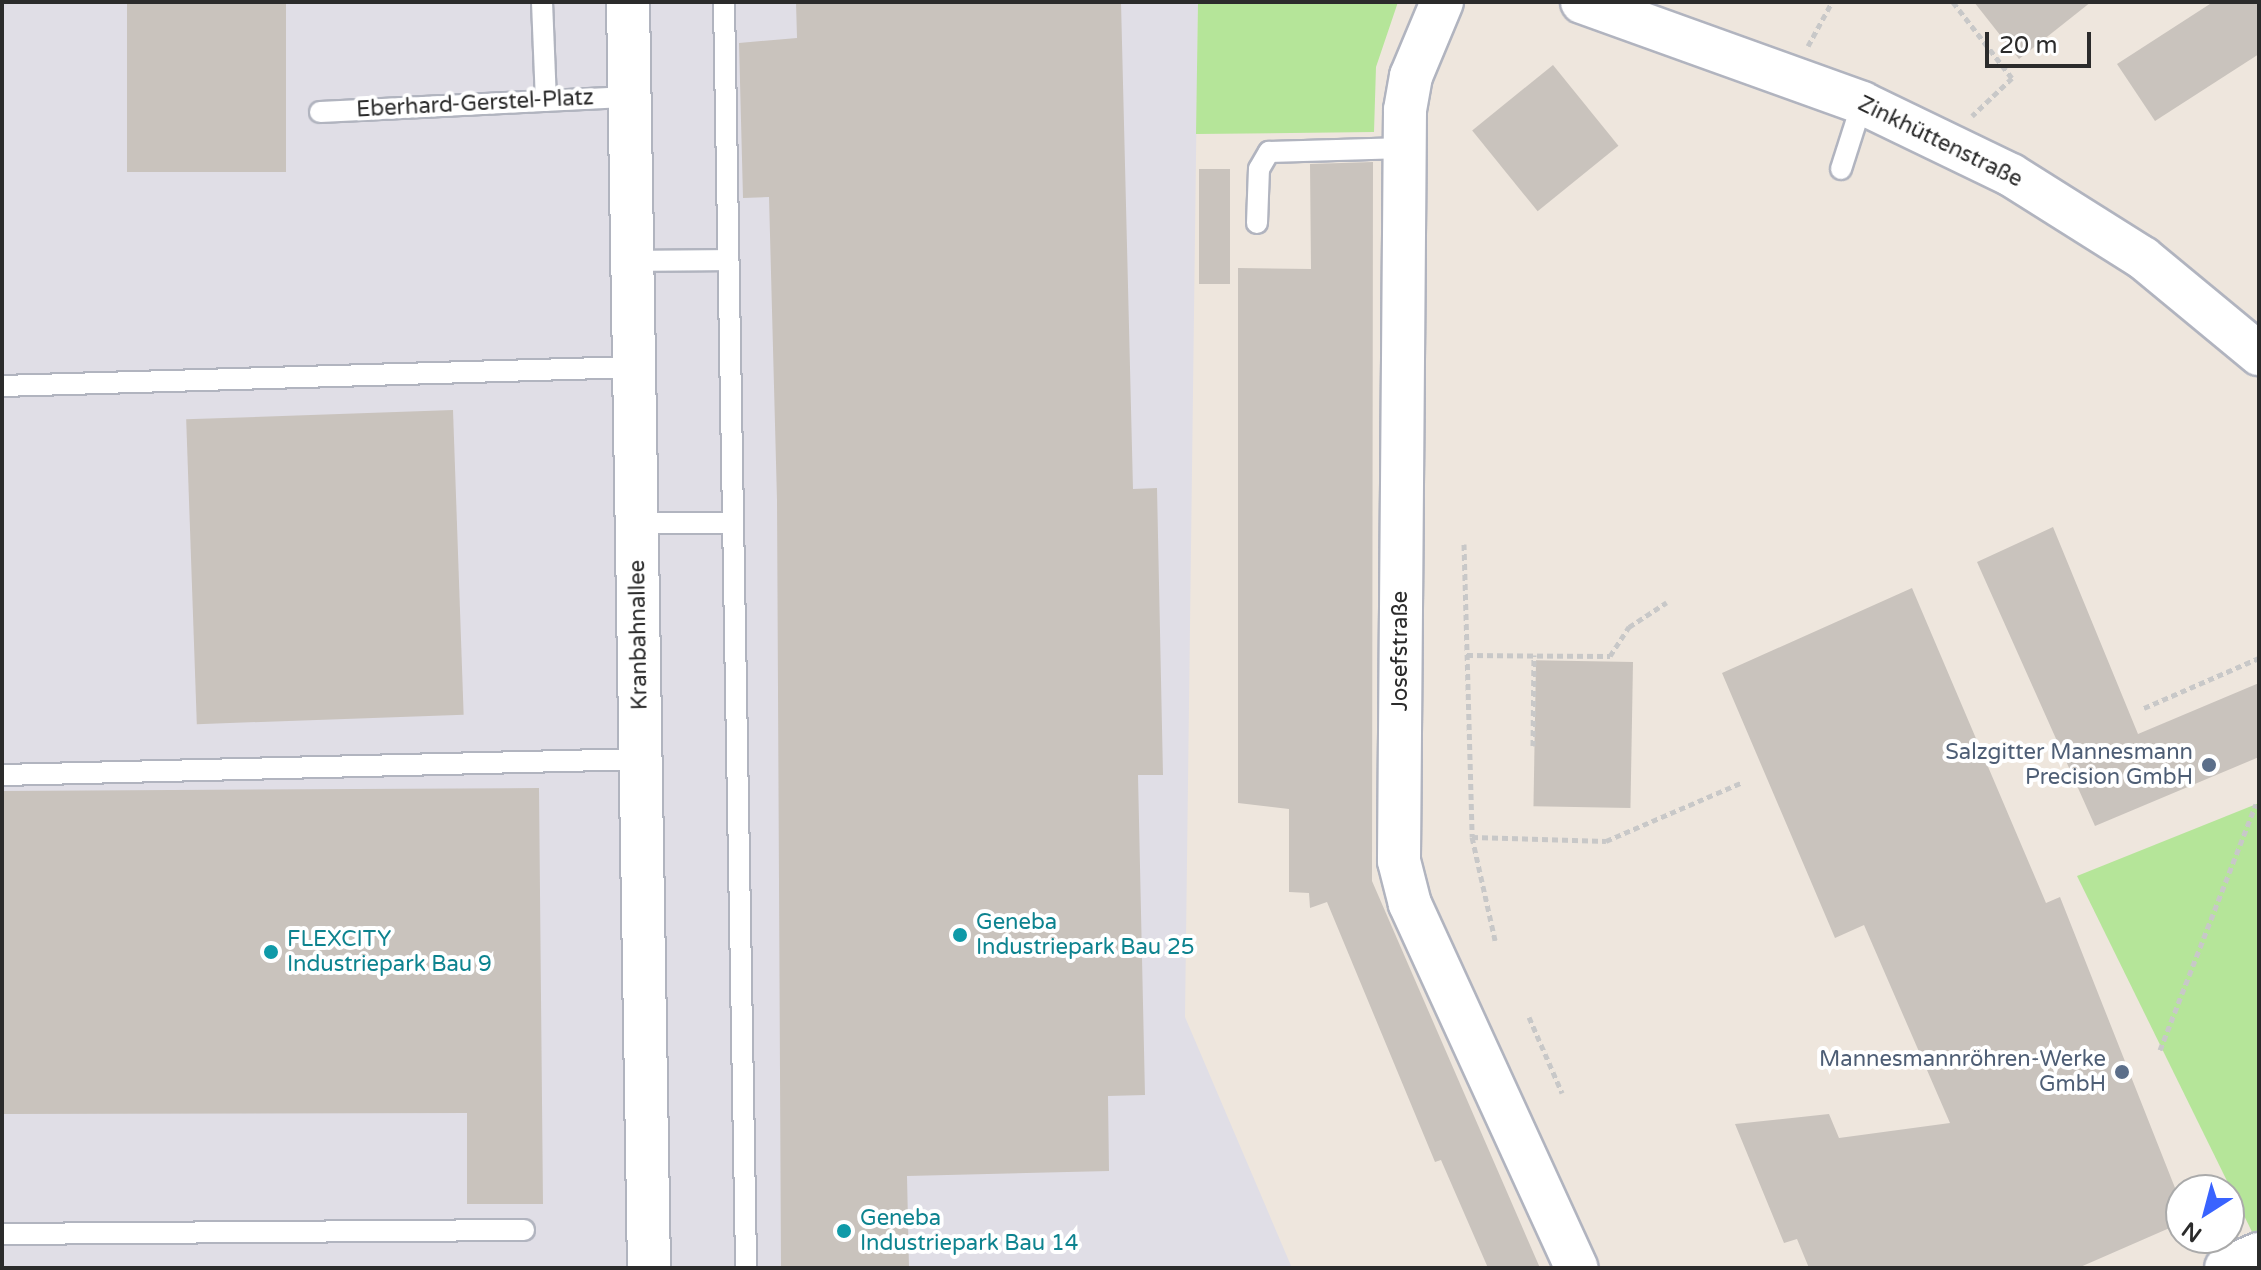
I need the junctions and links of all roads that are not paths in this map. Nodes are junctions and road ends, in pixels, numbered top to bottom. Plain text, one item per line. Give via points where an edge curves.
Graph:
1 (542, 2) edge
2 (628, 2) edge
3 (724, 2) edge
4 (1442, 2) edge
5 (1582, 2) edge
6 (630, 97) junction
7 (546, 101) junction
8 (1862, 103) junction
9 (320, 112) dead end
10 (1405, 148) junction
11 (1841, 169) dead end
12 (1257, 223) dead end
13 (726, 260) junction
14 (633, 261) junction
15 (2259, 354) edge
16 (635, 367) junction
17 (2, 386) edge
18 (637, 523) junction
19 (732, 523) junction
20 (641, 759) junction
21 (2, 775) edge
22 (524, 1230) dead end
23 (2, 1234) edge
24 (649, 1268) edge
25 (746, 1268) edge
26 (1577, 1268) edge

1 - 7 lane
2 - 6 street, Kranbahnallee
3 - 13 lane
4 - 10 street, Josefstraße via 1411,76
5 - 8 street, Zinkhüttenstraße
6 - 7 lane, Eberhard-Gerstel-Platz
6 - 14 street, Kranbahnallee
7 - 9 lane, Eberhard-Gerstel-Platz
8 - 11 lane
8 - 15 street, Zinkhüttenstraße via 1945,142 2113,237
10 - 12 lane via 1269,152 1259,169
10 - 26 street, Josefstraße via 1402,884
13 - 14 lane
13 - 19 lane
14 - 16 street, Kranbahnallee
16 - 17 lane
16 - 18 street, Kranbahnallee
18 - 19 lane
18 - 20 street, Kranbahnallee
19 - 25 lane
20 - 21 lane
20 - 24 street, Kranbahnallee
22 - 23 lane

